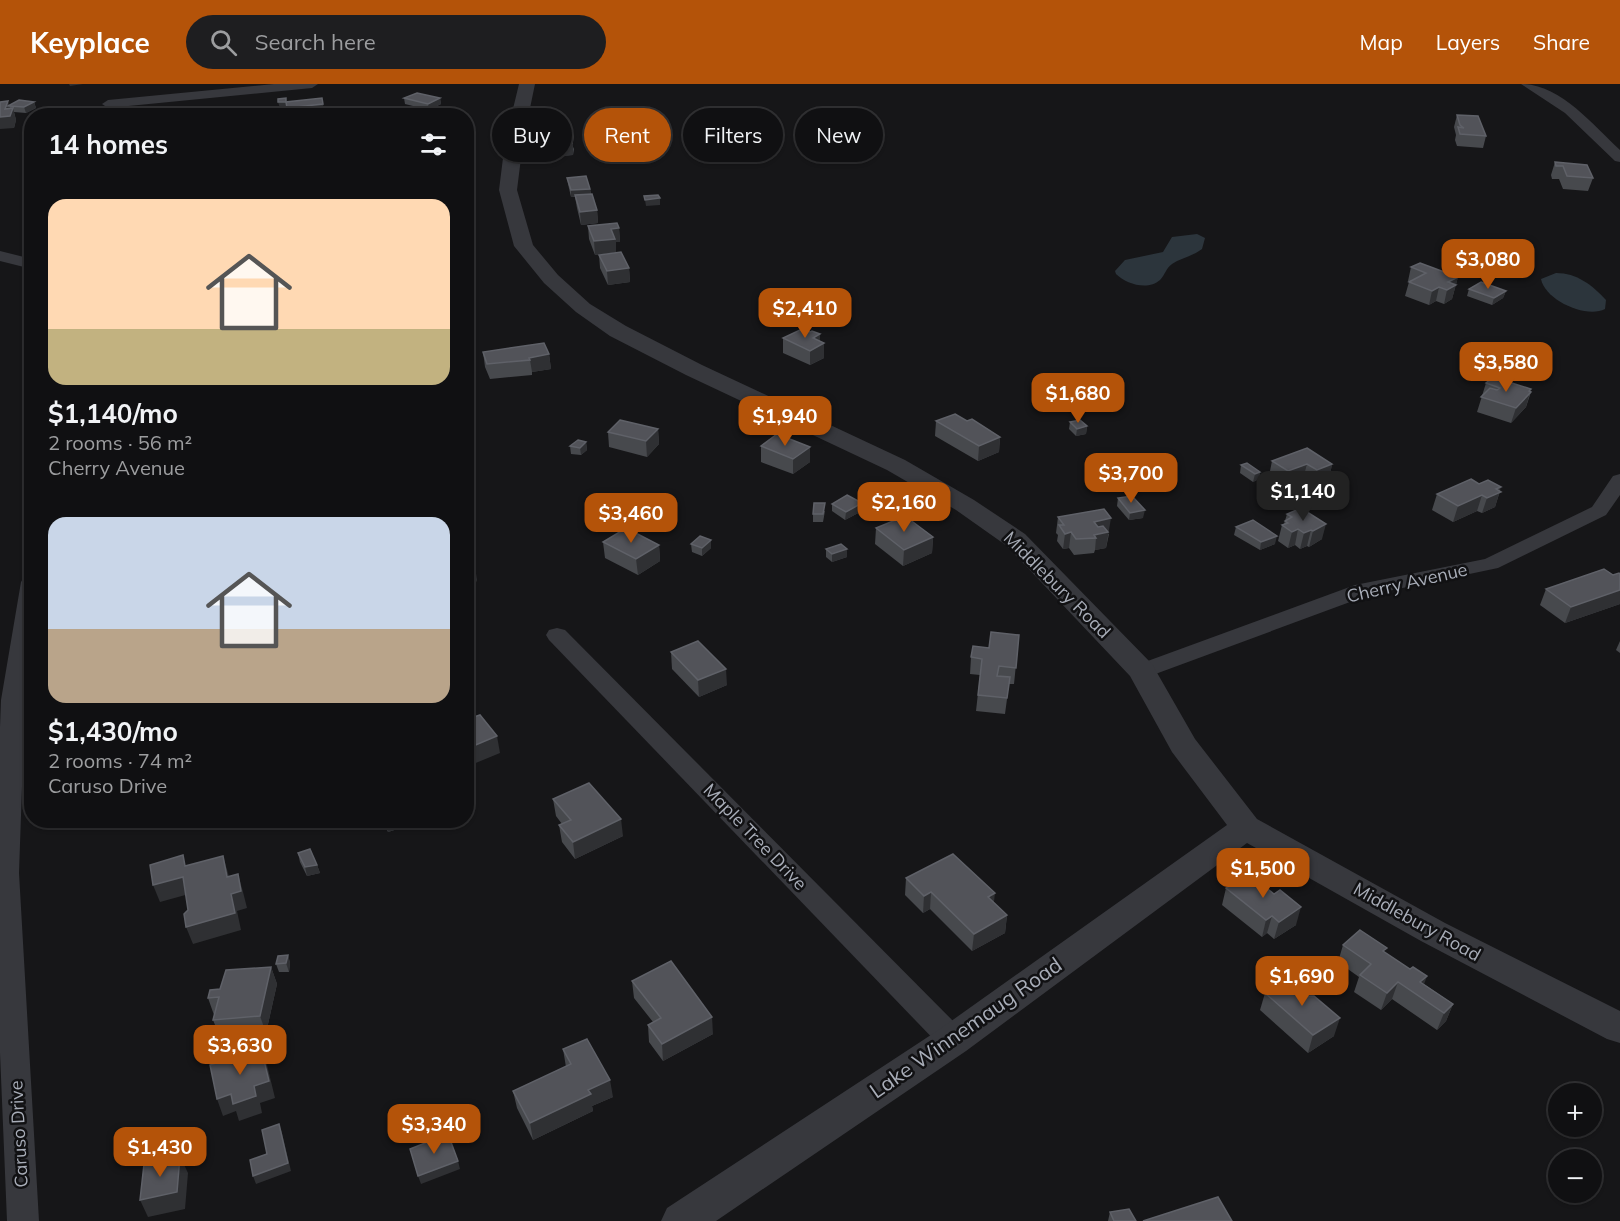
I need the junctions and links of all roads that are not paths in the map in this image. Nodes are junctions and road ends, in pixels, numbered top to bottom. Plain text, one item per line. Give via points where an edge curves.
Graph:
1 (312, 84) edge
2 (527, 84) edge
3 (1527, 84) edge
4 (108, 104) dead end
5 (1620, 158) edge
6 (0, 256) edge
7 (24, 262) edge
8 (1620, 480) edge
9 (24, 632) edge
10 (558, 634) dead end
11 (1142, 671) junction
12 (1246, 827) junction
13 (1620, 1028) edge
14 (953, 1040) junction
15 (23, 1221) edge
16 (682, 1221) edge

1 - 4 street
2 - 11 street, Middlebury Road via 508,190 524,246 551,279 583,308 618,331 896,465 965,505 1016,540
3 - 5 street via 1570,110
6 - 7 street
8 - 11 street, Cherry Avenue via 1599,511 1491,564 1362,590
9 - 15 street, Caruso Drive via 13,700 6,873
10 - 14 street, Maple Tree Drive
11 - 12 street, Middlebury Road via 1183,745
12 - 13 street, Middlebury Road via 1433,932
12 - 14 street, Lake Winnemaug Road
14 - 16 street, Lake Winnemaug Road

